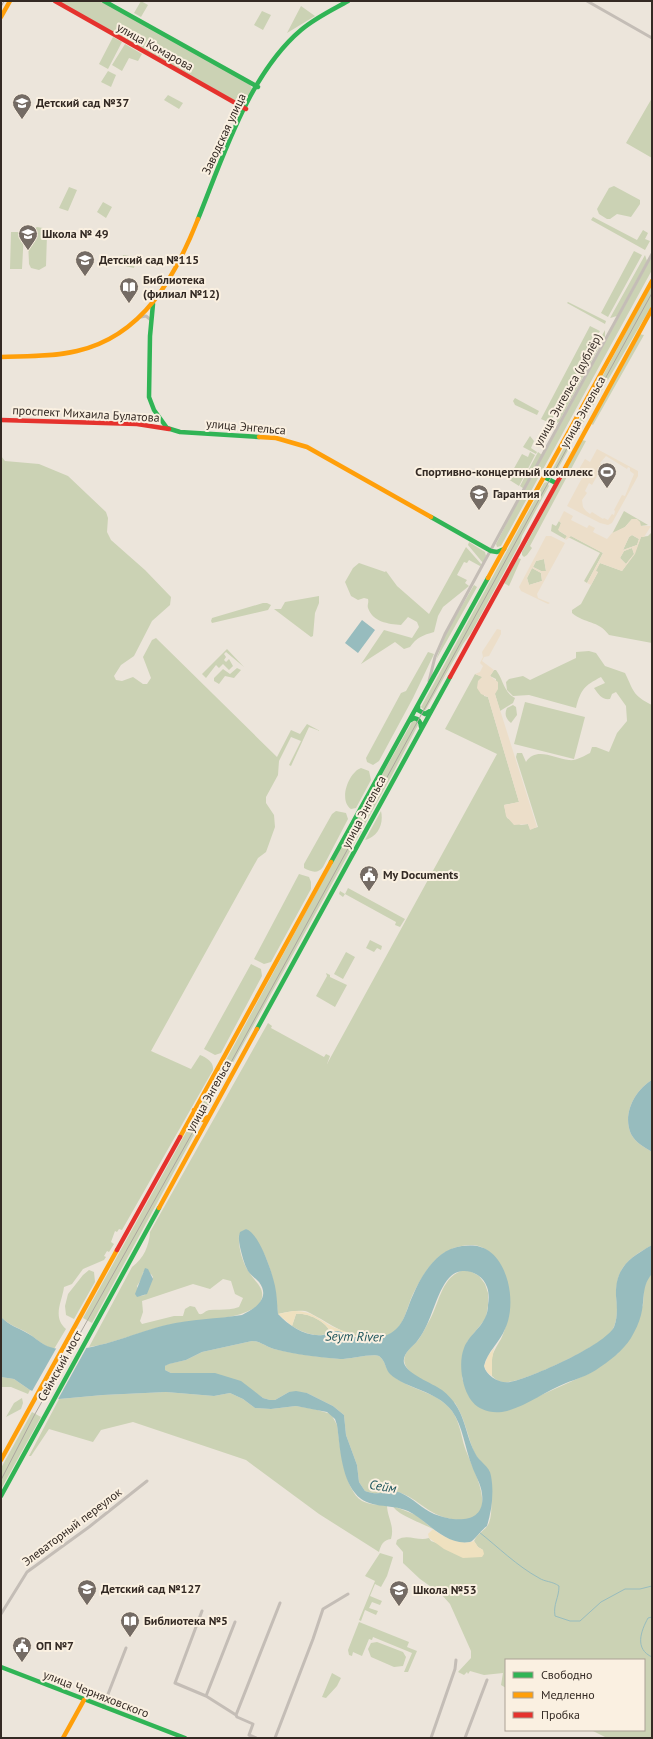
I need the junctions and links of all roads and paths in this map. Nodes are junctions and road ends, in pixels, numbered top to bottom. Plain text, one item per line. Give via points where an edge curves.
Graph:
1 (10, 1) edge
2 (55, 1) edge
3 (104, 1) edge
4 (348, 1) edge
5 (587, 1) edge
6 (1, 17) edge
7 (652, 38) edge
8 (258, 87) junction
9 (246, 109) junction
10 (652, 254) edge
11 (652, 281) edge
12 (154, 303) junction
13 (652, 309) edge
14 (140, 317) junction
15 (151, 320) junction
16 (1, 357) edge
17 (1, 420) edge
18 (170, 429) junction
19 (544, 477) junction
20 (556, 483) junction
21 (504, 549) junction
22 (491, 551) junction
23 (428, 685) junction
24 (420, 699) junction
25 (433, 706) junction
26 (406, 725) junction
27 (419, 732) junction
28 (194, 1109) junction
29 (208, 1117) junction
30 (77, 1321) joint
31 (95, 1324) joint
32 (1, 1460) edge
33 (147, 1481) dead end
34 (1, 1496) edge
35 (348, 1594) dead end
36 (280, 1603) dead end
37 (202, 1610) dead end
38 (1, 1614) edge
39 (235, 1622) dead end
40 (126, 1648) dead end
41 (456, 1660) dead end
42 (1, 1667) edge
43 (487, 1680) dead end
44 (206, 1696) junction
45 (84, 1700) junction
46 (103, 1707) junction
47 (236, 1715) junction
48 (62, 1738) edge
49 (185, 1738) edge
50 (256, 1738) edge
51 (275, 1738) edge
52 (431, 1738) edge
53 (465, 1738) edge

1 - 6 main road
2 - 9 main road, улица Комарова
3 - 8 main road, улица Комарова
4 - 8 main road, Заводская улица via 308,24 295,36
5 - 7 street
8 - 9 main road, Заводская улица
9 - 12 main road, Заводская улица via 222,157 187,246
10 - 22 street, улица Энгельса (дублёр)
11 - 19 main road, улица Энгельса
12 - 14 main road, Заводская улица
12 - 15 main road, Заводская улица
13 - 20 main road, улица Энгельса
14 - 15 street via 146,316
14 - 16 main road, Заводская улица via 117,336 78,352
15 - 18 main road via 149,396 158,417
17 - 18 main road, проспект Михаила Булатова via 137,424
18 - 22 main road, улица Энгельса via 180,432 260,436 307,447
19 - 20 main road
19 - 21 main road, улица Энгельса
20 - 25 main road, улица Энгельса
21 - 22 main road
21 - 23 main road, улица Энгельса
22 - 23 street, улица Энгельса (дублёр) via 445,634 435,657
23 - 24 main road, улица Энгельса
24 - 25 main road via 417,707 420,713 427,714
24 - 26 main road, улица Энгельса
25 - 27 main road, улица Энгельса
26 - 27 main road via 411,719 418,719 421,723
26 - 28 main road, улица Энгельса
27 - 29 main road, улица Энгельса
28 - 29 main road via 198,1118 203,1120
28 - 30 main road, улица Энгельса
29 - 31 main road, улица Энгельса
30 - 32 main road, Сеймский мост
31 - 34 main road, Сеймский мост
33 - 38 street, Элеваторный переулок via 27,1572
35 - 51 street via 322,1609 314,1639
36 - 47 street
37 - 44 street via 175,1683
39 - 44 street
40 - 46 street
41 - 52 street
42 - 45 main road, улица Черняховского
43 - 53 street
44 - 47 street
45 - 46 main road, улица Черняховского
45 - 48 main road
46 - 49 main road, улица Черняховского
47 - 50 street via 253,1724 249,1735

